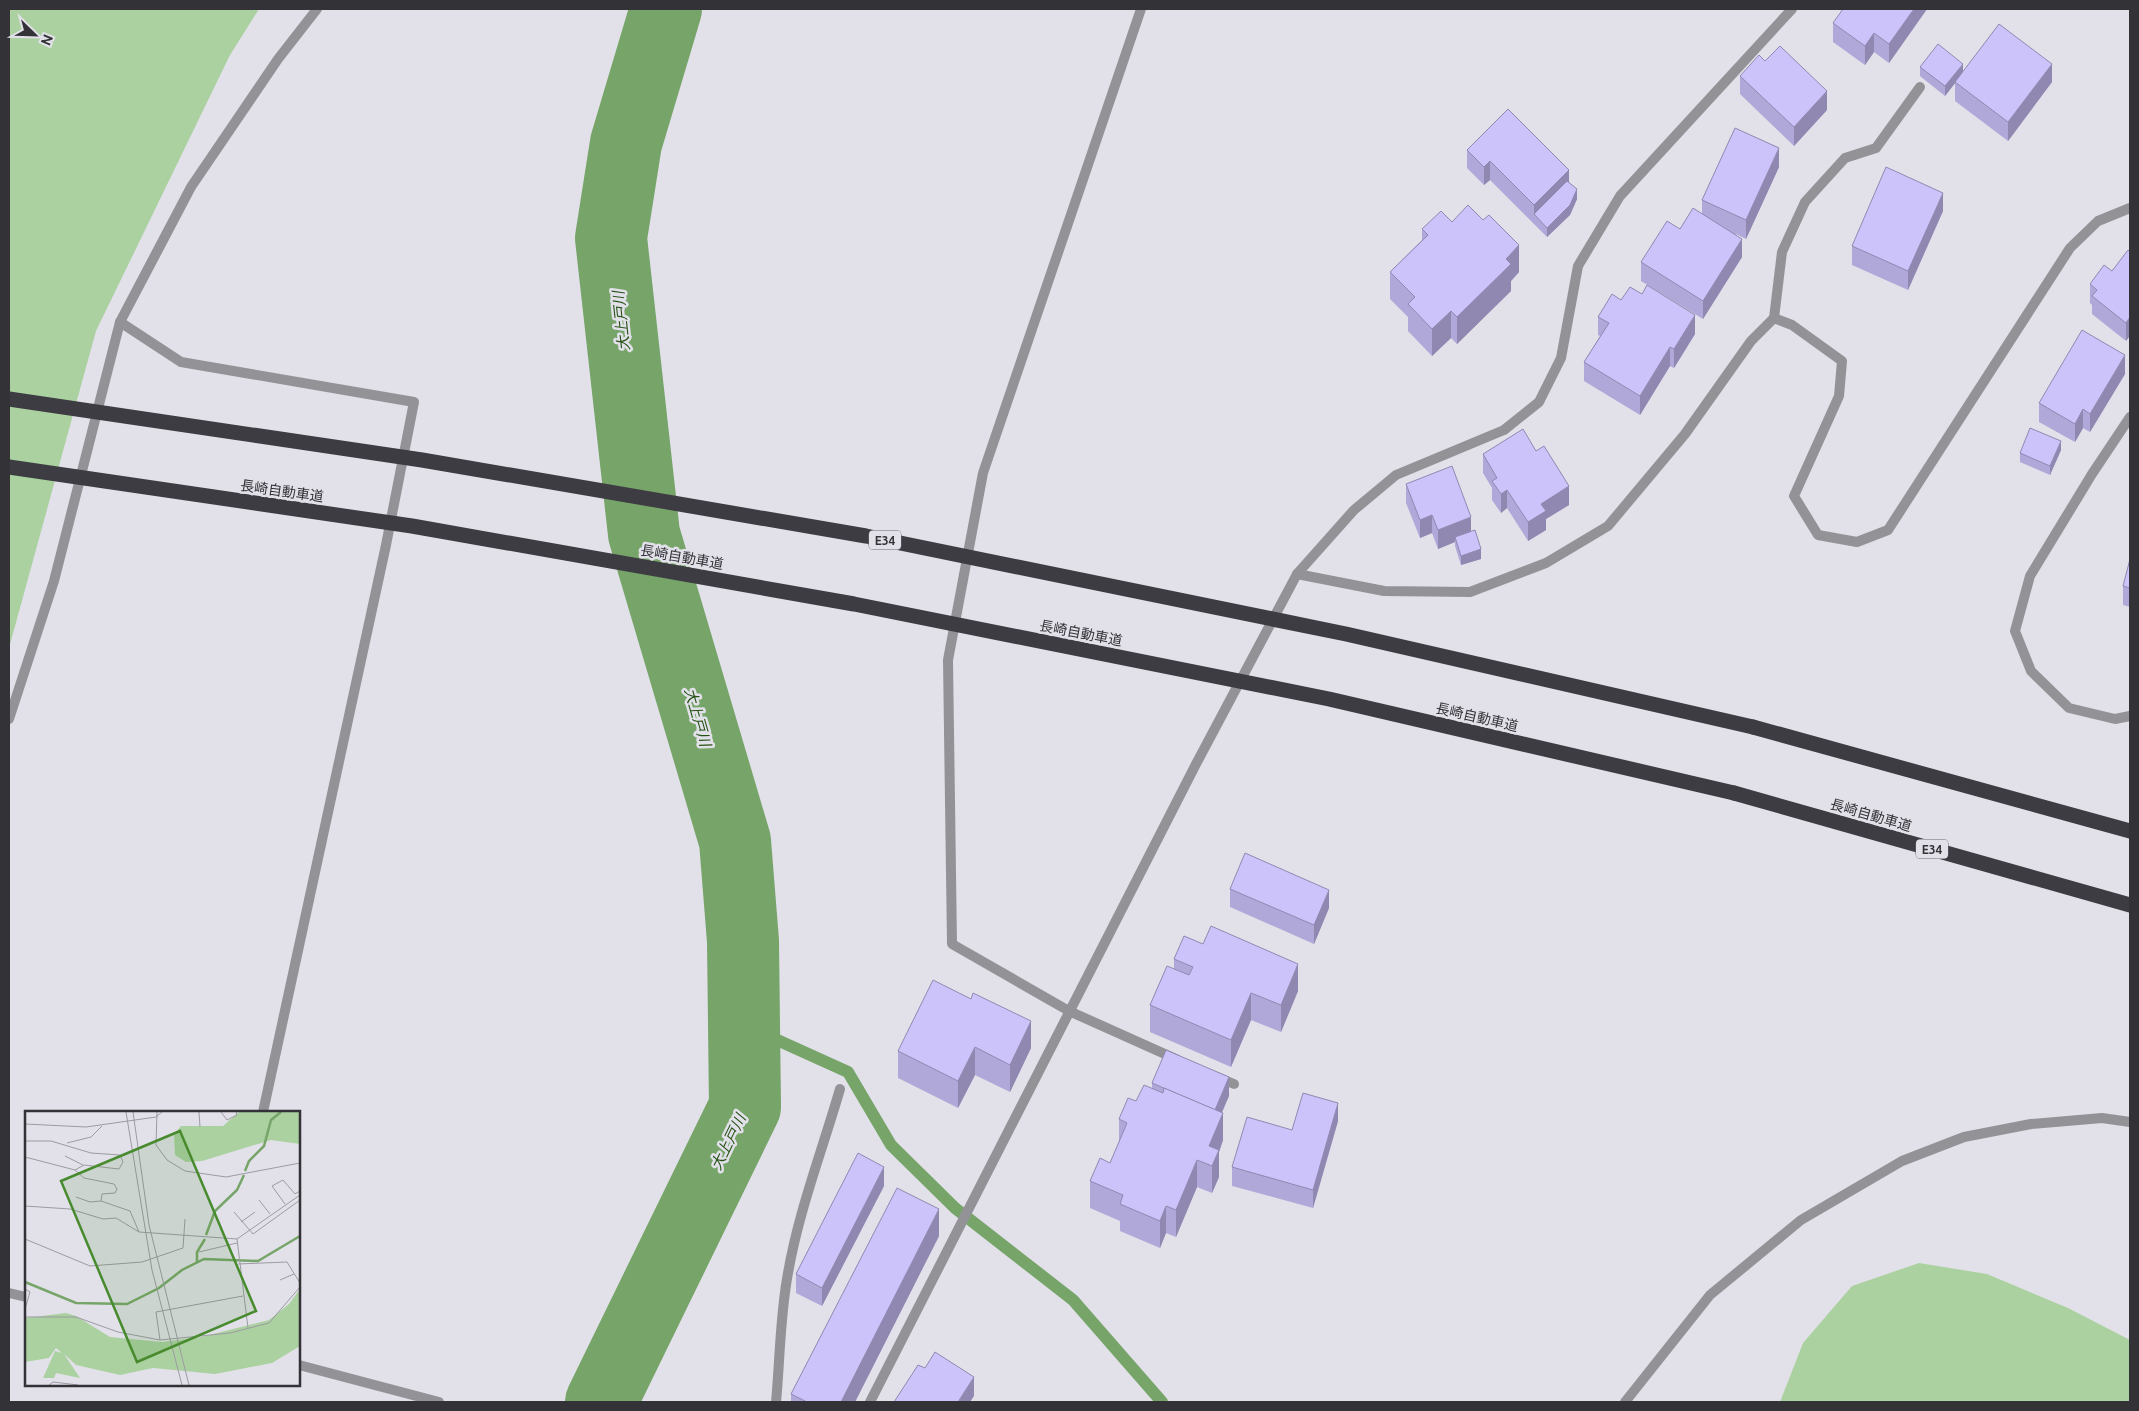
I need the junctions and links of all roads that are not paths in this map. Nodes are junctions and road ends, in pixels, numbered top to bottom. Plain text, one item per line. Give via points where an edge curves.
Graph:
1 (317, 9) edge
2 (1141, 9) edge
3 (1792, 9) edge
4 (1920, 86) dead end
5 (2130, 208) edge
6 (1774, 318) junction
7 (120, 322) junction
8 (9, 399) edge
9 (2130, 417) edge
10 (9, 467) edge
11 (1298, 574) junction
12 (2130, 716) edge
13 (9, 719) edge
14 (2130, 831) edge
15 (2130, 905) edge
16 (1069, 1011) junction
17 (1182, 1061) edge
18 (1208, 1073) edge
19 (1234, 1084) dead end
20 (840, 1089) dead end
21 (263, 1111) edge
22 (2130, 1122) edge
23 (9, 1293) edge
24 (25, 1297) edge
25 (300, 1365) edge
26 (439, 1402) edge
27 (776, 1402) edge
28 (870, 1402) edge
29 (1625, 1402) edge

1 - 7 street via 278,59 191,187
2 - 16 street via 983,473 948,660 952,944
3 - 11 street via 1620,196 1578,266 1561,358 1539,402 1504,430 1396,475 1354,510
4 - 6 street via 1876,148 1845,158 1805,202 1782,252
5 - 6 street via 2098,221 2070,248 1888,530 1857,542 1818,535 1794,496 1839,396 1842,361 1792,325
6 - 11 street via 1751,341 1685,434 1608,526 1546,563 1470,592 1384,591
7 - 13 street via 54,581
7 - 21 street via 181,362 414,402
8 - 14 highway, E34, bridge via 422,460 866,536 1346,634 1753,728
9 - 12 street via 2030,576 2015,631 2030,671 2069,708 2115,719
10 - 15 highway, 長崎自動車道 / E34, bridge via 412,526 854,604 1329,699 1734,793
11 - 16 street
16 - 17 street
16 - 28 street
18 - 19 street
20 - 27 street via 804,1202 787,1274
22 - 29 street via 2102,1118 2031,1124 1964,1137 1902,1161 1801,1220 1710,1296
23 - 24 street
25 - 26 street

